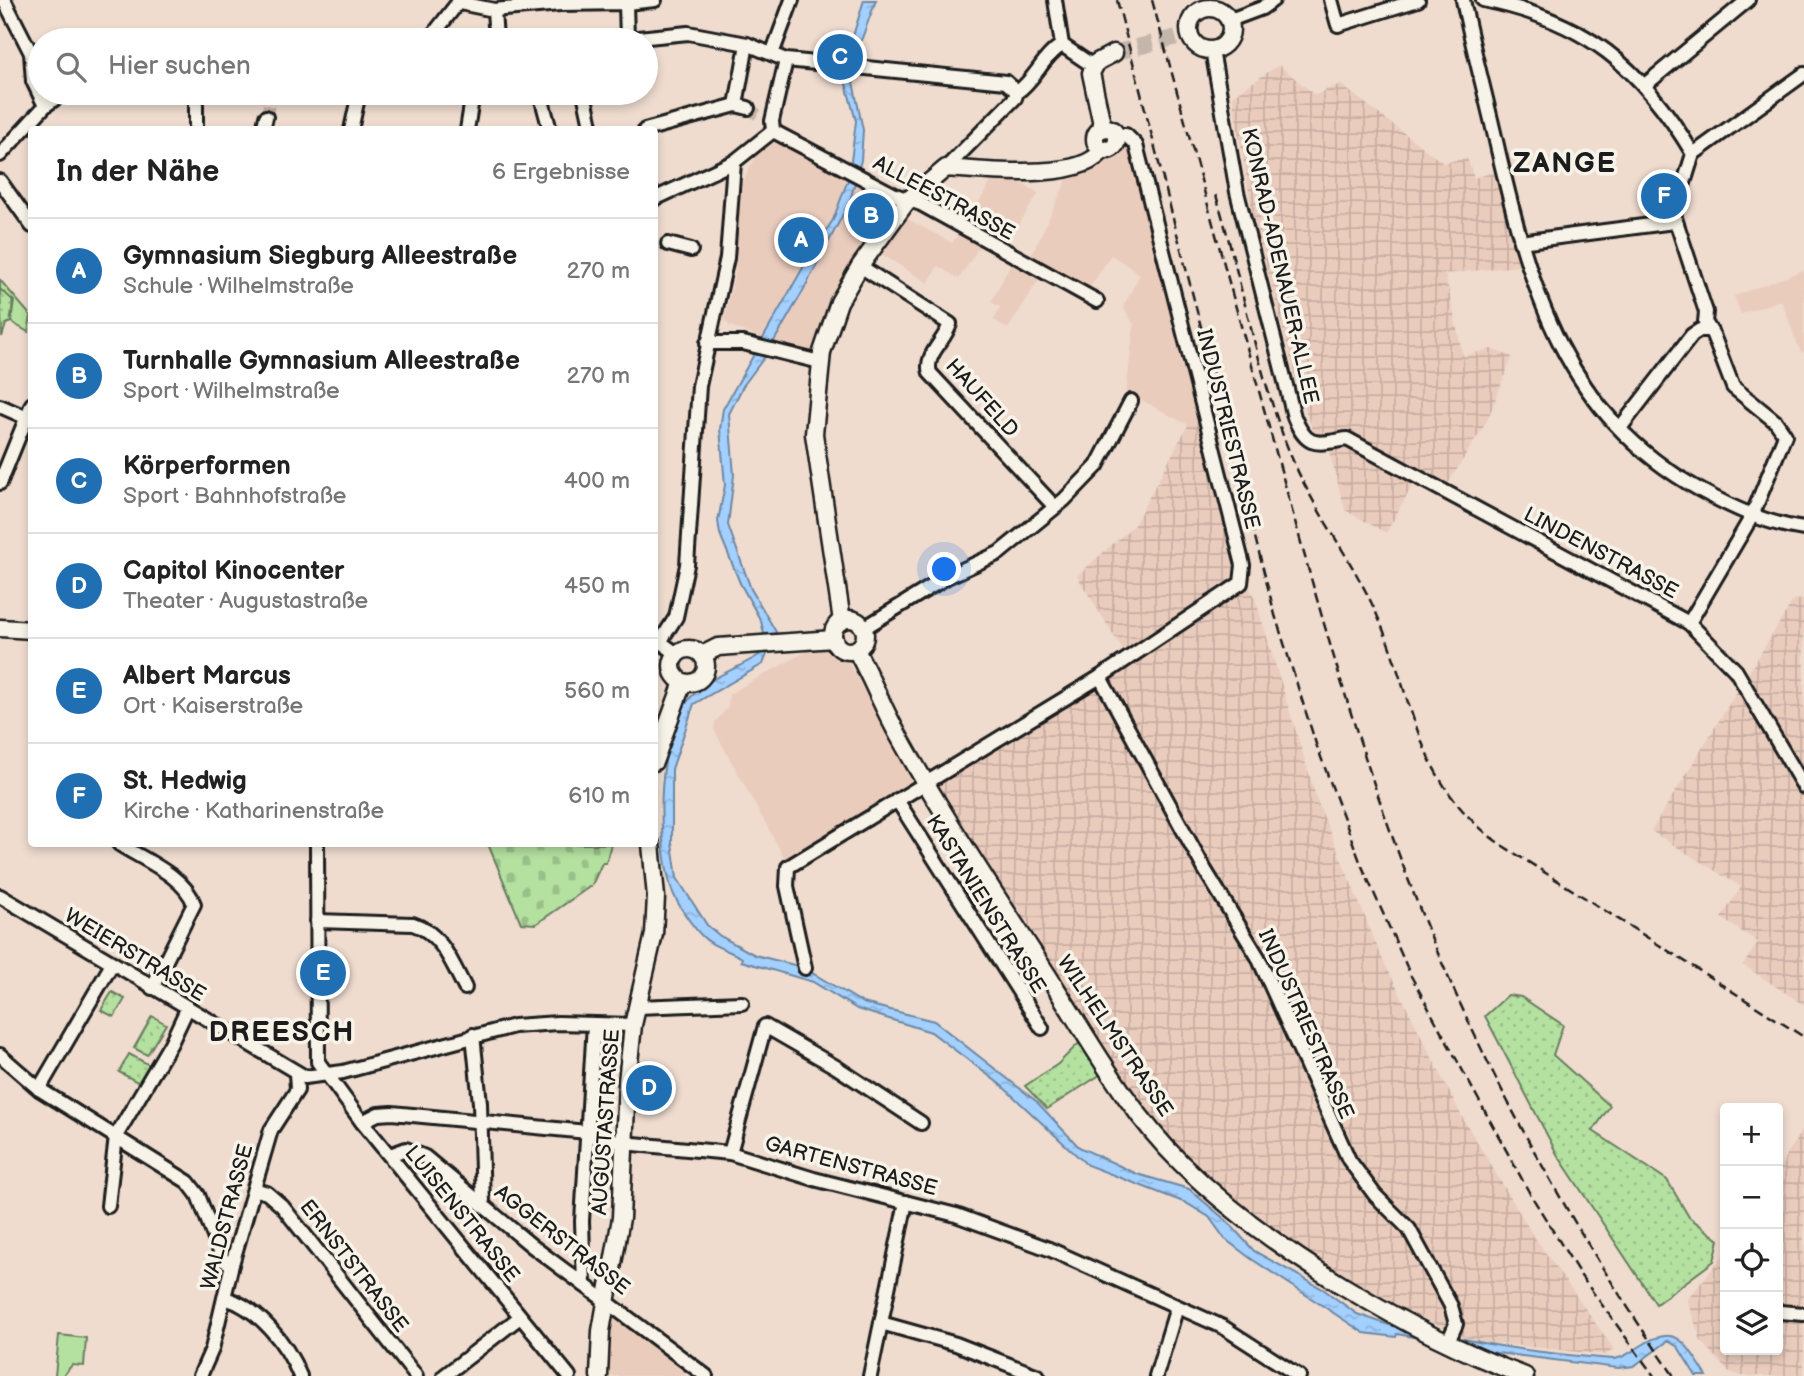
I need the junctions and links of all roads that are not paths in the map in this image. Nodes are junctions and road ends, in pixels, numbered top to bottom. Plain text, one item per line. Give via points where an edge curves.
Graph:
1 (4, 0) edge
2 (792, 0) edge
3 (1055, 0) edge
4 (1273, 0) edge
5 (1331, 0) edge
6 (1418, 0) edge
7 (1463, 0) edge
8 (1483, 0) edge
9 (1748, 0) edge
10 (654, 1) edge
11 (460, 2) edge
12 (555, 2) edge
13 (569, 2) edge
14 (626, 3) junction
15 (489, 6) edge
16 (1197, 6) edge
17 (1230, 20) junction
18 (439, 28) edge
19 (494, 28) edge
20 (624, 28) edge
21 (658, 36) edge
22 (747, 44) junction
23 (1062, 45) junction
24 (28, 47) edge
25 (1212, 50) junction
26 (1114, 53) tunnel mouth
27 (772, 54) junction
28 (786, 60) junction
29 (1093, 65) junction
30 (1804, 74) edge
31 (1645, 85) junction
32 (1017, 92) junction
33 (195, 105) edge
34 (356, 105) edge
35 (472, 105) edge
36 (543, 105) edge
37 (587, 105) edge
38 (45, 106) edge
39 (768, 123) junction
40 (196, 126) edge
41 (352, 126) edge
42 (468, 126) edge
43 (549, 126) edge
44 (591, 126) edge
45 (658, 127) edge
46 (1110, 132) junction
47 (975, 141) junction
48 (1693, 154) junction
49 (0, 155) edge
50 (734, 162) junction
51 (946, 168) junction
52 (982, 170) junction
53 (0, 181) edge
54 (658, 197) edge
55 (908, 200) junction
56 (28, 220) edge
57 (1674, 222) junction
58 (1520, 242) junction
59 (668, 244) dead end
60 (691, 250) dead end
61 (712, 255) dead end
62 (727, 258) junction
63 (860, 266) junction
64 (1097, 302) dead end
65 (1709, 330) junction
66 (707, 343) junction
67 (820, 362) junction
68 (1131, 401) dead end
69 (0, 406) edge
70 (28, 419) edge
71 (28, 421) edge
72 (1620, 428) junction
73 (1313, 443) joint
74 (0, 483) edge
75 (1055, 507) junction
76 (1752, 516) junction
77 (1804, 529) edge
78 (842, 621) junction
79 (1689, 623) junction
80 (0, 628) edge
81 (864, 628) junction
82 (28, 630) edge
83 (658, 639) edge
84 (834, 639) junction
85 (658, 641) edge
86 (856, 650) junction
87 (677, 654) junction
88 (702, 655) junction
89 (1100, 677) junction
90 (683, 682) junction
91 (658, 751) edge
92 (926, 784) junction
93 (1804, 787) edge
94 (897, 800) junction
95 (124, 847) edge
96 (317, 847) edge
97 (651, 847) edge
98 (0, 896) edge
99 (317, 921) junction
100 (112, 964) junction
101 (805, 968) dead end
102 (152, 988) junction
103 (465, 988) dead end
104 (742, 1003) dead end
105 (638, 1007) junction
106 (187, 1009) junction
107 (594, 1024) junction
108 (633, 1025) junction
109 (1042, 1028) dead end
110 (473, 1035) junction
111 (0, 1055) edge
112 (296, 1073) junction
113 (327, 1075) junction
114 (39, 1089) junction
115 (481, 1121) junction
116 (362, 1122) junction
117 (921, 1123) dead end
118 (587, 1132) junction
119 (116, 1136) junction
120 (623, 1142) junction
121 (730, 1153) junction
122 (390, 1155) junction
123 (254, 1189) junction
124 (906, 1202) junction
125 (483, 1205) junction
126 (108, 1206) dead end
127 (232, 1264) junction
128 (584, 1285) junction
129 (225, 1298) junction
130 (606, 1300) junction
131 (1177, 1307) junction
132 (1783, 1311) edge
133 (1804, 1314) edge
134 (520, 1317) junction
135 (881, 1323) junction
136 (1448, 1342) junction
137 (597, 1372) edge
138 (200, 1376) edge
139 (300, 1376) edge
140 (416, 1376) edge
141 (444, 1376) edge
142 (569, 1376) edge
143 (706, 1376) edge
144 (870, 1376) edge
145 (1038, 1376) edge
146 (1156, 1376) edge
147 (1299, 1376) edge
148 (1525, 1376) edge

1 - 24 street
2 - 27 street
3 - 23 street
4 - 17 street
5 - 6 street via 1338,25
7 - 58 street
8 - 31 street via 1545,18 1586,37
9 - 31 street
10 - 14 street
11 - 15 street
11 - 18 street
12 - 13 street
12 - 15 street
13 - 14 street
14 - 20 street
15 - 19 street
16 - 17 main road via 1213,8
16 - 25 main road via 1185,35
17 - 25 main road via 1228,40
21 - 22 street via 688,33
22 - 27 street
22 - 45 street via 742,106
23 - 29 street
23 - 32 street
25 - 73 street, KONRAD-ADENAUER-ALLEE via 1237,192 1264,306 1294,416 1300,431
26 - 29 main road
27 - 28 street
28 - 32 street via 1006,82
28 - 39 street
29 - 46 main road via 1090,79
30 - 48 street
31 - 48 street via 1671,116
32 - 47 street
33 - 40 street
34 - 41 street
35 - 42 street
36 - 43 street
37 - 44 street
38 - 49 street
39 - 50 street
39 - 55 street, ALLEESTRASSE
46 - 52 main road via 1095,138 1103,149 1094,160 1078,166
46 - 89 street, INDUSTRIESTRASSE via 1130,137 1136,145 1244,574 1235,588
47 - 51 street
47 - 52 street via 970,156
48 - 57 street
50 - 54 street
50 - 62 street
51 - 52 main road
51 - 55 main road
53 - 56 street
55 - 63 main road
55 - 64 street, ALLEESTRASSE
57 - 58 street
57 - 65 street
58 - 72 street via 1554,335 1586,388
59 - 60 street
61 - 62 street
62 - 66 street
63 - 67 main road via 839,302
63 - 75 street, HAUFELD via 947,321 950,328 930,358 930,373
65 - 72 street via 1692,335
65 - 76 street via 1733,387 1779,425 1784,441
66 - 67 street via 758,346
66 - 83 street via 699,386 687,565 676,617
67 - 78 main road via 814,434
68 - 75 street via 1097,466
69 - 70 street
71 - 74 street
72 - 76 street via 1671,471
73 - 79 street, LINDENSTRASSE via 1347,439
75 - 81 street via 999,553
76 - 77 street
76 - 79 street
78 - 81 main road via 852,619
78 - 84 main road
79 - 93 street, LINDENSTRASSE via 1736,671
80 - 82 main road
81 - 86 main road via 864,643
84 - 86 main road via 844,650
84 - 88 main road via 718,647
85 - 87 street
86 - 92 main road, WILHELMSTRASSE
87 - 88 main road via 687,649
87 - 90 main road via 673,672
88 - 90 main road via 706,668 702,677
89 - 92 street, INDUSTRIESTRASSE
89 - 136 street, INDUSTRIESTRASSE via 1258,957 1349,1160 1375,1195 1409,1228 1451,1306 1456,1324
90 - 91 main road
92 - 94 street, INDUSTRIESTRASSE
92 - 136 main road, WILHELMSTRASSE via 1122,1092 1179,1161 1286,1248
94 - 101 street, INDUSTRIESTRASSE via 788,867 787,886
94 - 109 street, KASTANIENSTRASSE
95 - 102 street via 176,881 194,904
96 - 99 street, LUISENSTRASSE
97 - 105 main road, AUGUSTASTRASSE via 654,934
98 - 100 street, WEIERSTRASSE
99 - 103 street via 413,924 429,929
99 - 113 street, LUISENSTRASSE via 316,1057
100 - 102 street, WEIERSTRASSE
100 - 114 street
102 - 106 street, WEIERSTRASSE
104 - 105 street
105 - 108 main road, AUGUSTASTRASSE
106 - 112 street, WEIERSTRASSE
106 - 119 street
107 - 108 street, WEIERSTRASSE
107 - 110 street, WEIERSTRASSE via 514,1026
107 - 118 street
108 - 120 main road, AUGUSTASTRASSE
110 - 113 street, WEIERSTRASSE
110 - 115 street
111 - 114 street
112 - 113 street, WEIERSTRASSE via 311,1078
112 - 123 street, WALDSTRASSE via 297,1090 271,1130
113 - 116 street, LUISENSTRASSE
114 - 119 street
115 - 116 street, GARTENSTRASSE via 392,1113
115 - 118 street, GARTENSTRASSE
115 - 125 street
116 - 122 street, LUISENSTRASSE
117 - 121 street via 765,1026
118 - 120 street, GARTENSTRASSE
118 - 128 street
119 - 126 street
119 - 127 street via 195,1189 223,1260
120 - 121 street, GARTENSTRASSE
120 - 130 main road, AUGUSTASTRASSE via 621,1218
121 - 124 street, GARTENSTRASSE
122 - 125 street, AGGERSTRASSE via 406,1149 418,1152
122 - 134 street, LUISENSTRASSE
123 - 127 street, WALDSTRASSE
123 - 140 street, ERNSTSTRASSE via 282,1206
124 - 131 street, GARTENSTRASSE via 1049,1249
124 - 135 street
125 - 128 street, AGGERSTRASSE
127 - 129 street, WALDSTRASSE
128 - 130 street, AGGERSTRASSE
129 - 138 street, WALDSTRASSE
129 - 139 street via 248,1308 262,1321
130 - 137 main road, AUGUSTASTRASSE
130 - 143 street, AGGERSTRASSE
131 - 146 street
131 - 147 street, GARTENSTRASSE via 1223,1327
132 - 133 street
134 - 141 street
134 - 142 street, LUISENSTRASSE
135 - 144 street
135 - 145 street via 956,1343
136 - 148 main road, WILHELMSTRASSE

